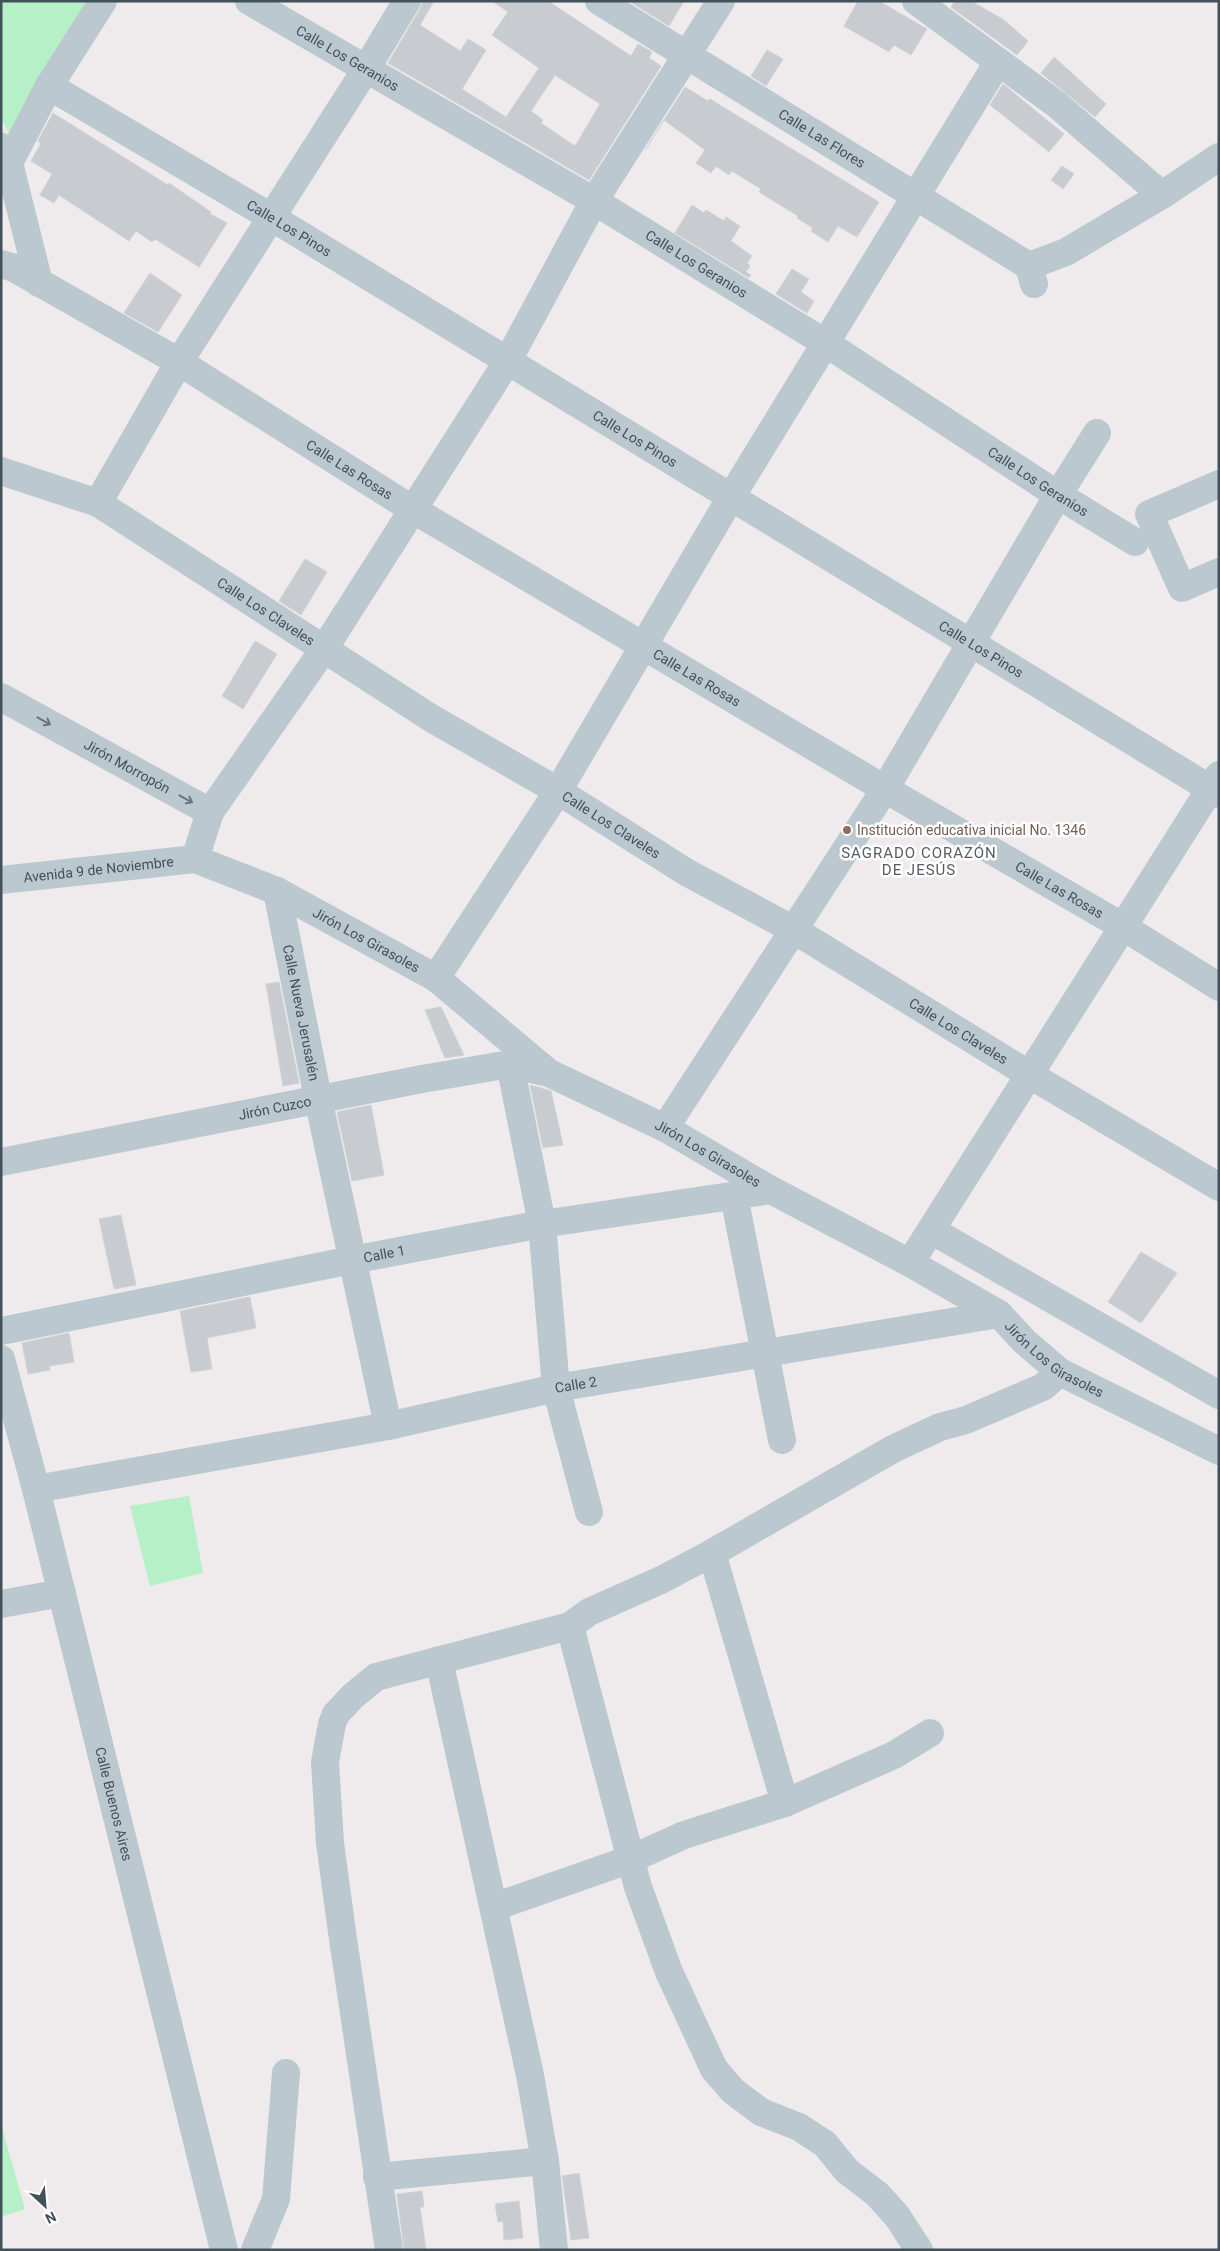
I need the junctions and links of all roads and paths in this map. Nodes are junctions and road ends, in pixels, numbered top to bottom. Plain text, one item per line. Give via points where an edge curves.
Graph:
1 (103, 1) edge
2 (249, 1) edge
3 (407, 1) edge
4 (599, 1) edge
5 (721, 1) edge
6 (916, 1) edge
7 (686, 55) junction
8 (998, 62) junction
9 (366, 69) junction
10 (49, 86) junction
11 (5, 154) edge
12 (1219, 157) edge
13 (1162, 195) junction
14 (916, 196) junction
15 (594, 201) junction
16 (271, 217) junction
17 (1, 264) edge
18 (39, 283) junction
19 (827, 344) junction
20 (179, 362) junction
21 (507, 362) junction
22 (1097, 434) dead end
23 (1, 471) edge
24 (1219, 484) edge
25 (1058, 496) junction
26 (731, 497) junction
27 (98, 503) junction
28 (412, 508) junction
29 (1135, 542) dead end
30 (1219, 572) edge
31 (972, 643) junction
32 (643, 645) junction
33 (324, 649) junction
34 (1, 697) edge
35 (1216, 786) edge
36 (885, 789) junction
37 (558, 791) junction
38 (210, 812) junction
39 (195, 859) junction
40 (1, 880) edge
41 (278, 891) junction
42 (1122, 926) junction
43 (794, 930) junction
44 (436, 978) junction
45 (1219, 987) edge
46 (510, 1064) junction
47 (549, 1073) junction
48 (1030, 1075) junction
49 (318, 1098) junction
50 (665, 1128) junction
51 (1, 1162) edge
52 (1219, 1187) edge
53 (771, 1190) junction
54 (734, 1196) junction
55 (542, 1224) junction
56 (931, 1230) junction
57 (352, 1260) junction
58 (910, 1262) junction
59 (999, 1314) junction
60 (1, 1331) edge
61 (767, 1354) junction
62 (1, 1359) edge
63 (1060, 1372) junction
64 (556, 1388) junction
65 (1219, 1395) edge
66 (388, 1426) junction
67 (782, 1440) dead end
68 (1219, 1451) edge
69 (36, 1489) junction
70 (589, 1512) dead end
71 (712, 1553) junction
72 (62, 1594) junction
73 (1, 1604) edge
74 (570, 1626) junction
75 (439, 1660) junction
76 (930, 1733) dead end
77 (786, 1803) junction
78 (631, 1859) junction
79 (494, 1907) junction
80 (286, 2073) dead end
81 (545, 2161) junction
82 (377, 2177) junction
83 (224, 2250) edge
84 (255, 2250) edge
85 (389, 2250) edge
86 (554, 2250) edge
87 (919, 2250) edge

1 - 10 street
2 - 9 street, Calle Los Geranios
3 - 9 street
4 - 7 street, Calle Las Flores
5 - 7 street
6 - 8 street
7 - 14 street, Calle Las Flores
7 - 15 street
8 - 13 street via 1056,104
8 - 14 street
9 - 15 street, Calle Los Geranios
9 - 16 street
10 - 11 street
10 - 16 street, Calle Los Pinos
11 - 18 street
12 - 13 street
13 - 14 street, Calle Las Flores via 1032,275
14 - 19 street
15 - 19 street, Calle Los Geranios
15 - 21 street
16 - 20 street
16 - 21 street, Calle Los Pinos
17 - 18 street
18 - 20 street
19 - 25 street, Calle Los Geranios
19 - 26 street
20 - 27 street
20 - 28 street, Calle Las Rosas
21 - 26 street, Calle Los Pinos
21 - 28 street
22 - 25 street
23 - 27 street, Calle Los Claveles
24 - 30 street via 1150,514 1182,588
25 - 29 street, Calle Los Geranios
25 - 31 street
26 - 31 street, Calle Los Pinos
26 - 32 street
27 - 33 street, Calle Los Claveles
28 - 32 street, Calle Las Rosas
28 - 33 street
31 - 35 street, Calle Los Pinos
31 - 36 street
32 - 36 street, Calle Las Rosas
32 - 37 street
33 - 37 street, Calle Los Claveles via 431,718
33 - 38 street
34 -> 38 street, Jirón Morropón
35 - 42 street
36 - 42 street, Calle Las Rosas
36 - 43 street
37 - 43 street, Calle Los Claveles via 686,872
37 - 44 street
38 - 39 street
39 - 40 street, Avenida 9 de Noviembre
39 - 41 street, Jirón Los Girasoles
41 - 44 street, Jirón Los Girasoles
41 - 49 street, Calle Nueva Jerusalén
42 - 45 street, Calle Las Rosas
42 - 48 street
43 - 48 street, Calle Los Claveles
43 - 50 street
44 - 47 street, Jirón Los Girasoles
46 - 47 street, Jirón Cuzco
46 - 49 street, Jirón Cuzco
46 - 55 street
47 - 50 street, Jirón Los Girasoles
48 - 52 street, Calle Los Claveles
48 - 56 street
49 - 51 street, Jirón Cuzco
49 - 57 street, Calle Nueva Jerusalén
50 - 53 street, Jirón Los Girasoles
53 - 54 street, Calle 1
53 - 58 street, Jirón Los Girasoles
54 - 55 street, Calle 1
54 - 61 street
55 - 57 street, Calle 1
55 - 64 street
56 - 58 street
56 - 65 street
57 - 60 street, Calle 1
57 - 66 street, Calle Nueva Jerusalén
58 - 59 street, Jirón Los Girasoles
59 - 61 street, Calle 2
59 - 63 street, Jirón Los Girasoles
61 - 64 street, Calle 2
61 - 67 street
62 - 69 street, Calle Buenos Aires
63 - 68 street, Jirón Los Girasoles
63 - 71 street via 1043,1387 893,1449
64 - 66 street, Calle 2
64 - 70 street
66 - 69 street, Calle 2
69 - 72 street, Calle Buenos Aires
71 - 74 street via 589,1612
71 - 77 street
72 - 73 street
72 - 83 street, Calle Buenos Aires
74 - 75 street
74 - 78 street
75 - 79 street
75 - 82 street via 376,1678 365,1686 336,1714 326,1748 330,1843
76 - 77 street via 894,1756
77 - 78 street via 684,1835
78 - 79 street
78 - 87 street via 669,1972 714,2069 733,2091 761,2112 799,2127 825,2144 847,2171 877,2194 897,2216
79 - 81 street
80 - 84 street via 276,2198
81 - 82 street
81 - 86 street
82 - 85 street

